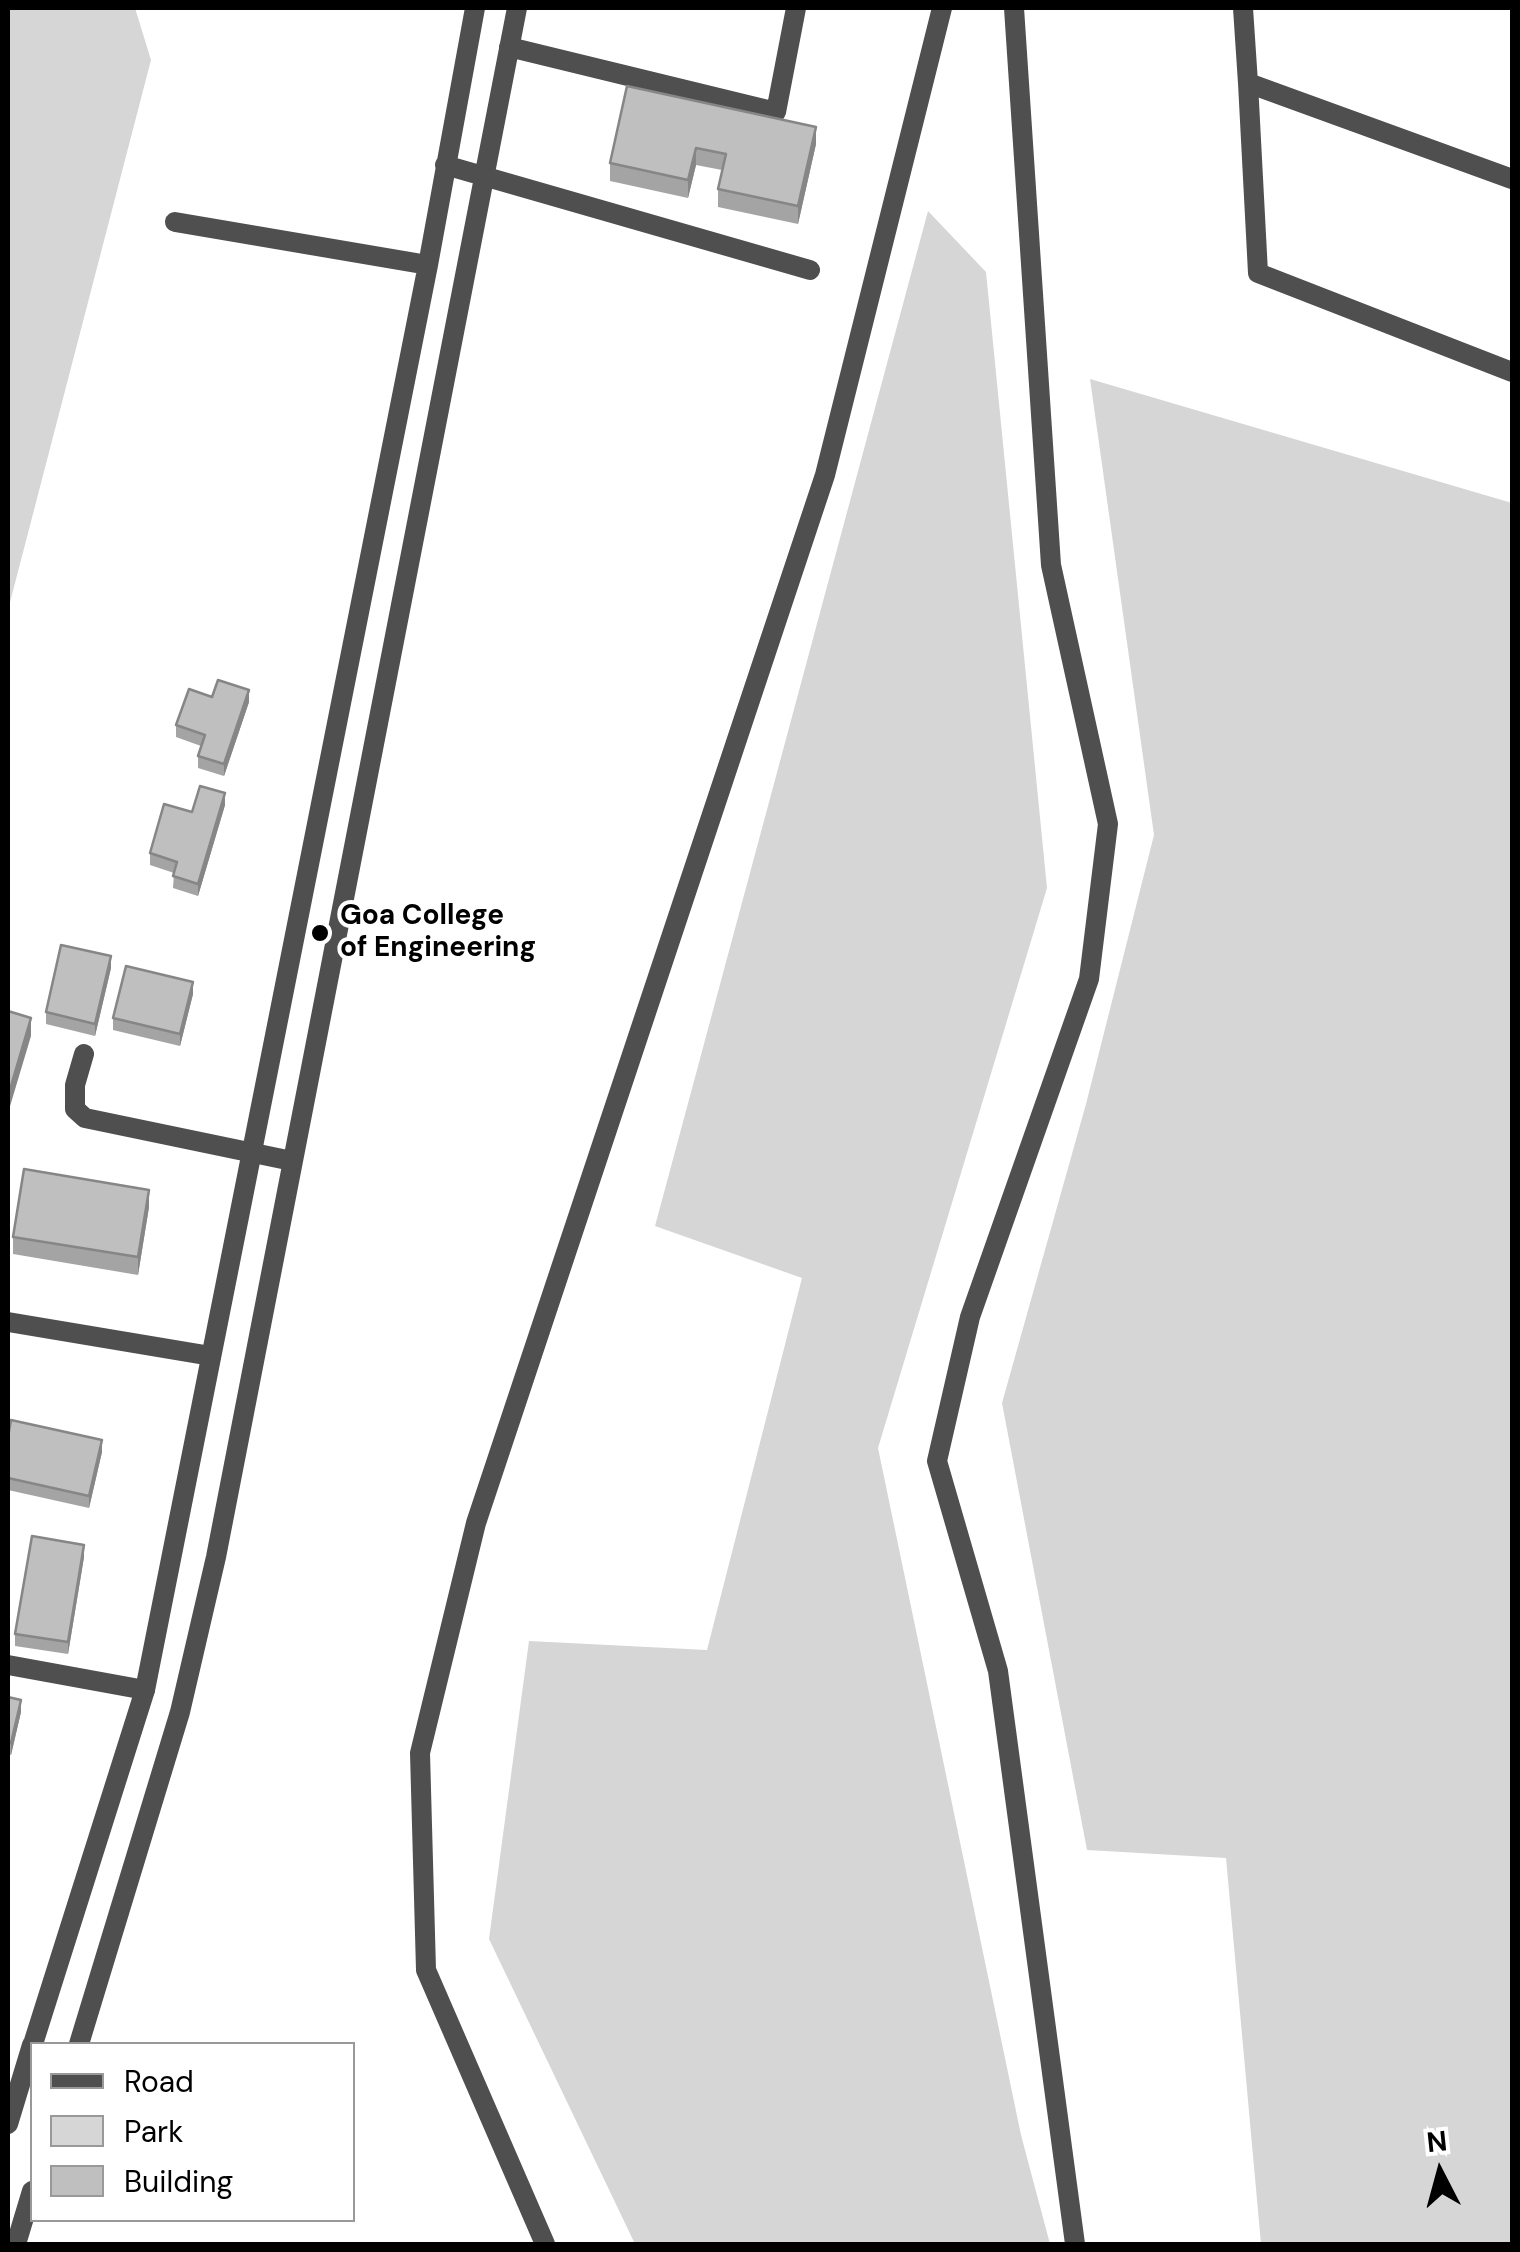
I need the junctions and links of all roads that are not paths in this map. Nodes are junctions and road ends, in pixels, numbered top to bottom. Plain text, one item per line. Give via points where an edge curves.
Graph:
1 (475, 8) edge
2 (517, 8) edge
3 (796, 8) edge
4 (942, 8) edge
5 (1014, 8) edge
6 (1243, 8) edge
7 (509, 46) junction
8 (1248, 83) junction
9 (445, 165) junction
10 (483, 176) junction
11 (1512, 179) edge
12 (175, 222) dead end
13 (428, 265) junction
14 (810, 270) dead end
15 (1512, 372) edge
16 (84, 1054) dead end
17 (252, 1152) junction
18 (292, 1161) junction
19 (8, 1322) edge
20 (211, 1356) junction
21 (8, 1665) edge
22 (145, 1690) junction
23 (34, 2042) edge
24 (80, 2042) edge
25 (30, 2054) edge
26 (8, 2124) edge
27 (30, 2198) edge
28 (16, 2244) edge
29 (545, 2244) edge
30 (1076, 2244) edge

1 - 9 street
2 - 7 street
3 - 7 street via 776,112
4 - 29 street via 824,476 476,1523 420,1752 426,1970
5 - 30 street via 1051,565 1108,824 1089,979 970,1317 937,1461 998,1672
6 - 8 street
7 - 10 street
8 - 11 street
8 - 15 street via 1258,272
9 - 10 street
9 - 13 street
10 - 14 street
10 - 18 street
12 - 13 street
13 - 17 street
16 - 17 street via 75,1085 76,1109 85,1118
17 - 18 street
17 - 20 street
18 - 24 street via 180,1712
19 - 20 street
20 - 22 street
21 - 22 street
22 - 23 street
25 - 26 street
27 - 28 street

